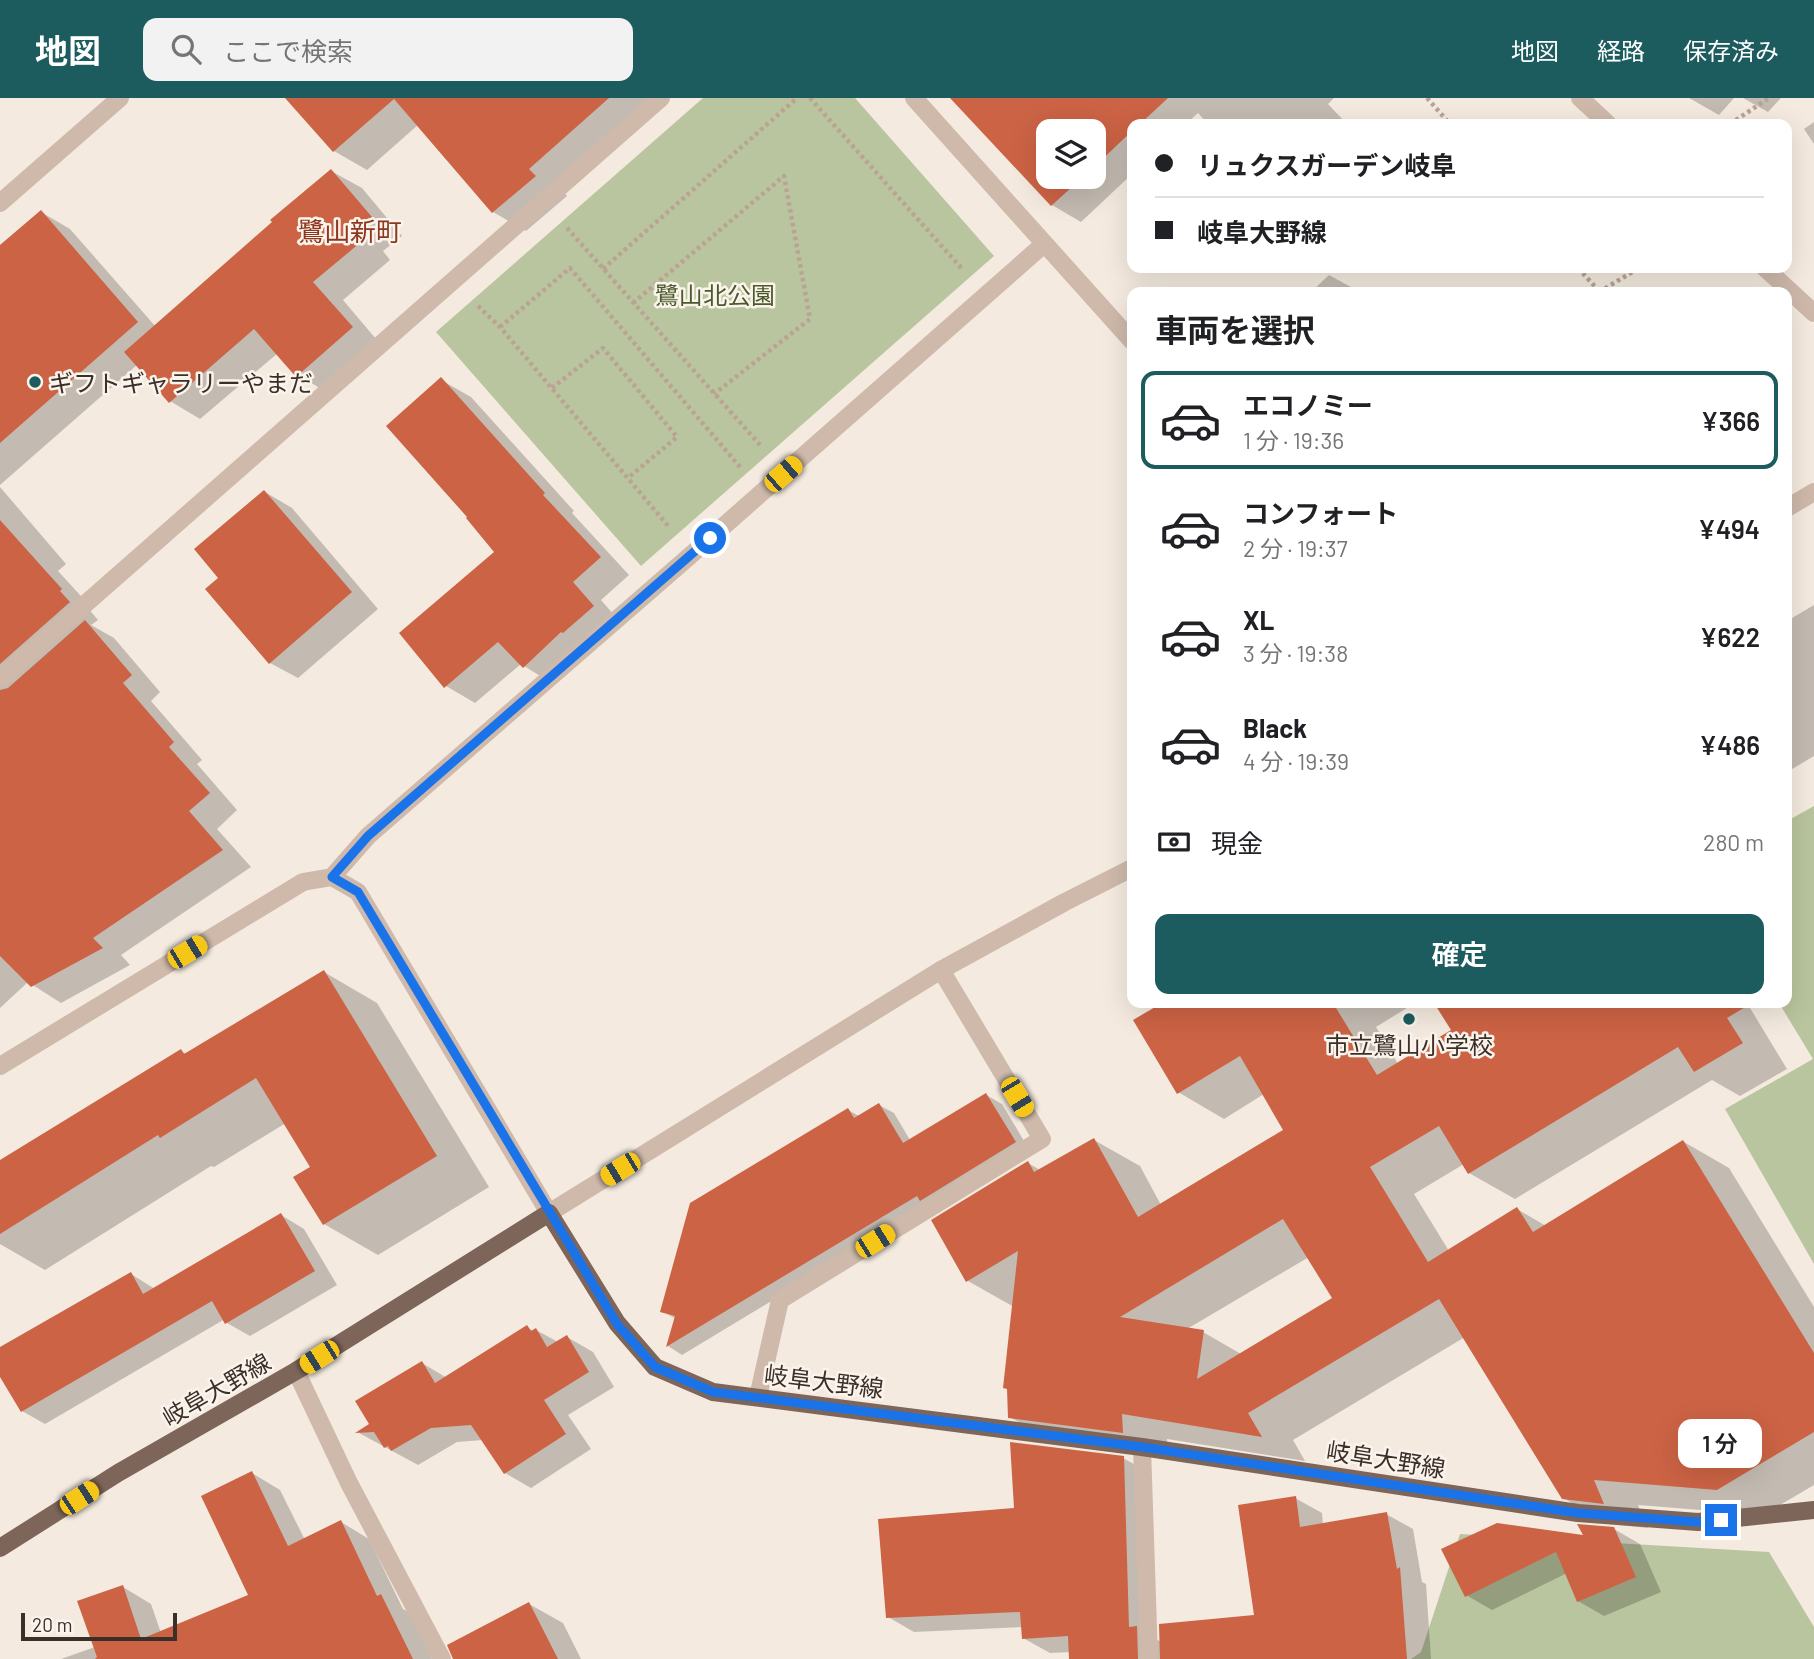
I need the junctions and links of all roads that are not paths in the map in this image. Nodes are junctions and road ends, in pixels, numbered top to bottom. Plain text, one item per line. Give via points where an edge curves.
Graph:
1 (120, 98) edge
2 (661, 98) edge
3 (914, 98) edge
4 (1580, 98) edge
5 (1603, 119) edge
6 (0, 203) edge
7 (1044, 244) junction
8 (1770, 273) edge
9 (1786, 287) edge
10 (1792, 293) edge
11 (1814, 313) edge
12 (1127, 335) edge
13 (1814, 492) edge
14 (1792, 505) edge
15 (0, 680) edge
16 (1127, 871) edge
17 (332, 877) junction
18 (941, 970) junction
19 (0, 1066) edge
20 (549, 1213) junction
21 (296, 1371) junction
22 (758, 1396) junction
23 (1142, 1447) junction
24 (1814, 1510) edge
25 (0, 1548) edge
26 (442, 1659) edge
27 (1149, 1659) edge

1 - 6 street
2 - 15 street
3 - 7 street
4 - 5 street
7 - 12 street
7 - 17 street via 368,836
8 - 9 street
10 - 11 street
13 - 14 street
16 - 18 street
17 - 19 street via 303,882
17 - 20 street via 358,892
18 - 20 street
18 - 22 street via 1042,1139 780,1300
20 - 21 main road, 岐阜大野線
20 - 22 main road, 岐阜大野線 via 617,1324 655,1367 713,1392
21 - 25 main road, 岐阜大野線 via 118,1473
21 - 26 street
22 - 23 main road, 岐阜大野線
23 - 24 main road, 岐阜大野線 via 1578,1513 1698,1522
23 - 27 street

